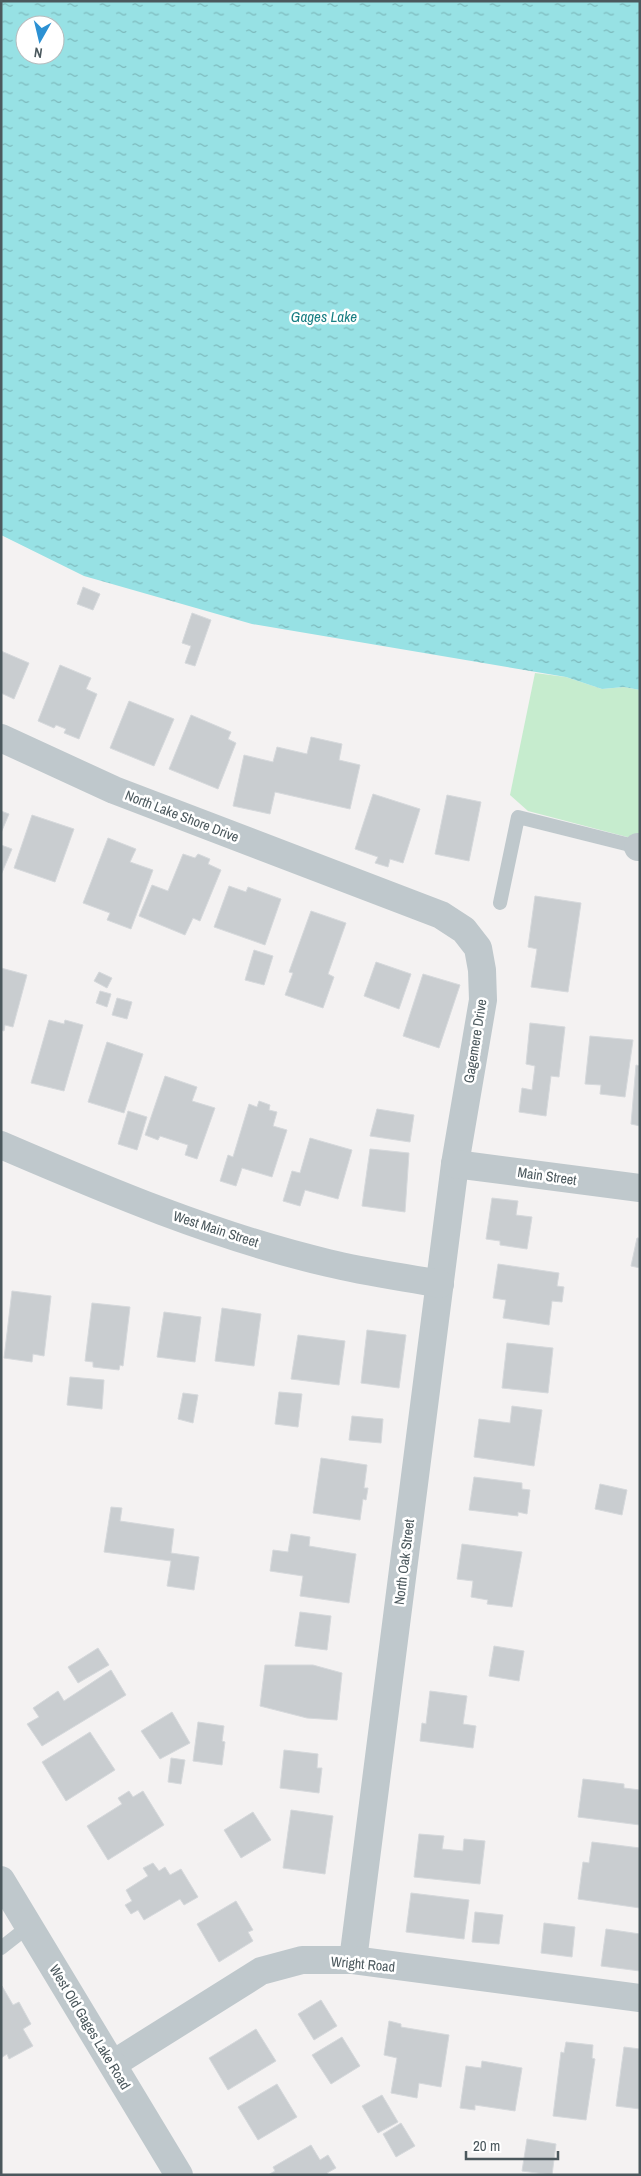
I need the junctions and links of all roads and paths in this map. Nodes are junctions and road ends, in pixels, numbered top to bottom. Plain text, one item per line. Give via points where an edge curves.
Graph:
1 (1, 738) edge
2 (639, 847) edge
3 (319, 869) joint
4 (500, 903) dead end
5 (1, 1144) edge
6 (454, 1164) junction
7 (640, 1188) edge
8 (440, 1284) junction
9 (1, 1880) edge
10 (29, 1926) junction
11 (1, 1948) edge
12 (353, 1960) junction
13 (640, 1998) edge
14 (113, 2064) junction
15 (179, 2175) edge

1 - 3 street, North Lake Shore Drive via 114,790
2 - 4 lane via 518,817
3 - 6 street, Gagemere Drive via 441,915 464,930 478,948 483,1000
5 - 8 street, West Main Street via 123,1198 218,1232 328,1264
6 - 7 street, Main Street
6 - 8 street, North Oak Street
8 - 12 street, North Oak Street
9 - 10 street, West Old Gages Lake Road
10 - 11 lane
10 - 14 street, West Old Gages Lake Road
12 - 13 street, Wright Road
12 - 14 street, Wright Road via 302,1960 261,1971
14 - 15 street, West Old Gages Lake Road

